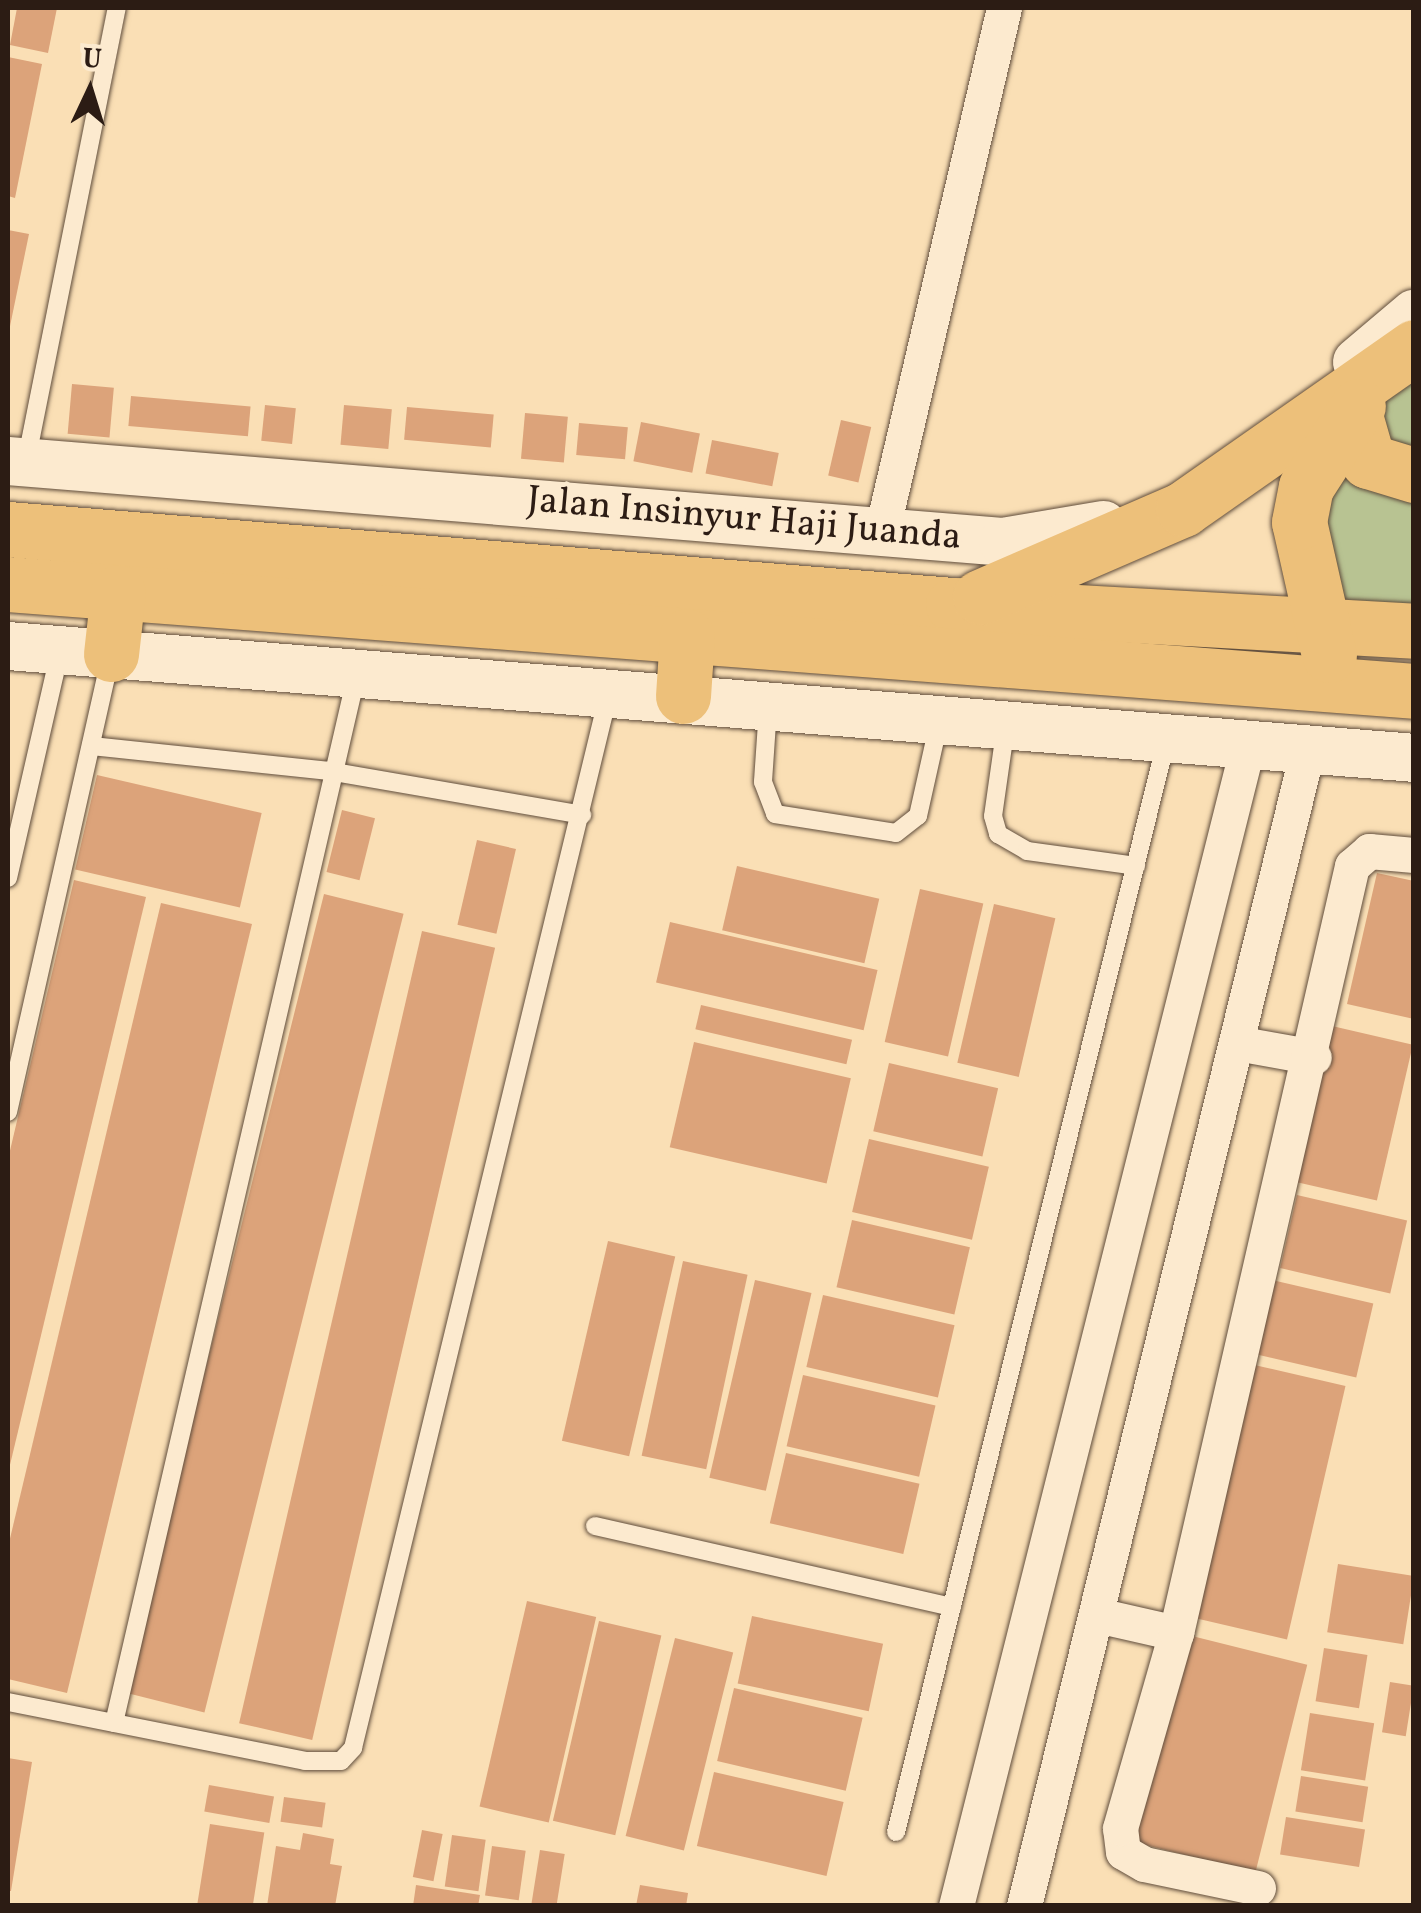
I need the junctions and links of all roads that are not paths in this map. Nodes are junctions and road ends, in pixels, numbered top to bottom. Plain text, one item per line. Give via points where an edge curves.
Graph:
1 (117, 8) edge
2 (1004, 8) edge
3 (1414, 314) edge
4 (1381, 379) edge
5 (16, 462) edge
6 (1414, 475) edge
7 (8, 529) edge
8 (882, 530) junction
9 (8, 584) edge
10 (118, 592) junction
11 (953, 605) junction
12 (1317, 626) junction
13 (1414, 631) edge
14 (686, 636) junction
15 (1414, 644) edge
16 (8, 646) edge
17 (86, 652) junction
18 (357, 675) junction
19 (1375, 689) edge
20 (610, 691) junction
21 (683, 696) junction
22 (768, 702) junction
23 (940, 715) junction
24 (1007, 720) junction
25 (1168, 736) junction
26 (91, 746) junction
27 (1247, 748) junction
28 (1306, 752) junction
29 (1414, 758) edge
30 (328, 771) junction
31 (582, 815) junction
32 (1414, 855) edge
33 (1136, 866) junction
34 (8, 878) edge
35 (1236, 1043) junction
36 (1314, 1057) junction
37 (8, 1112) edge
38 (595, 1526) dead end
39 (952, 1607) junction
40 (1098, 1615) junction
41 (1176, 1633) junction
42 (8, 1702) edge
43 (114, 1723) junction
44 (896, 1832) dead end
45 (1258, 1888) dead end
46 (961, 1905) edge
47 (1024, 1906) edge

1 - 5 lane
2 - 8 street
3 - 8 street, Jalan Insinyur Haji Juanda via 1214,468 1102,526 1026,542
4 - 6 highway via 1368,461
4 - 11 highway via 1183,509
4 - 12 highway via 1306,487 1299,522
5 - 8 street, Jalan Insinyur Haji Juanda
7 - 11 highway, Jalan Insinyur Haji Juanda
9 - 10 highway
10 - 14 highway
10 - 17 highway
11 - 12 highway, Jalan Insinyur Haji Juanda
12 - 13 highway, Jalan Insinyur Haji Juanda
12 - 19 highway
14 - 19 highway
14 - 21 highway
15 - 19 highway
16 - 17 street
17 - 18 street
17 - 26 lane
17 - 34 lane
18 - 20 street
18 - 30 lane
20 - 21 street
20 - 31 lane
21 - 22 street
22 - 23 street
22 - 23 lane via 763,782 775,814 896,833 918,816
23 - 24 street
24 - 25 street
24 - 33 lane via 993,816 998,834 1027,851
25 - 27 street
25 - 33 lane
26 - 30 lane
26 - 37 lane
27 - 28 street
27 - 46 street
28 - 29 street
28 - 35 street
30 - 31 lane
30 - 43 lane
31 - 43 lane via 353,1748 327,1763
32 - 36 street via 1368,851 1352,866
33 - 39 lane
35 - 36 street
35 - 40 street
36 - 41 street
38 - 39 lane
39 - 44 lane
40 - 41 street
40 - 47 street
41 - 45 street via 1120,1828 1123,1852
42 - 43 lane

